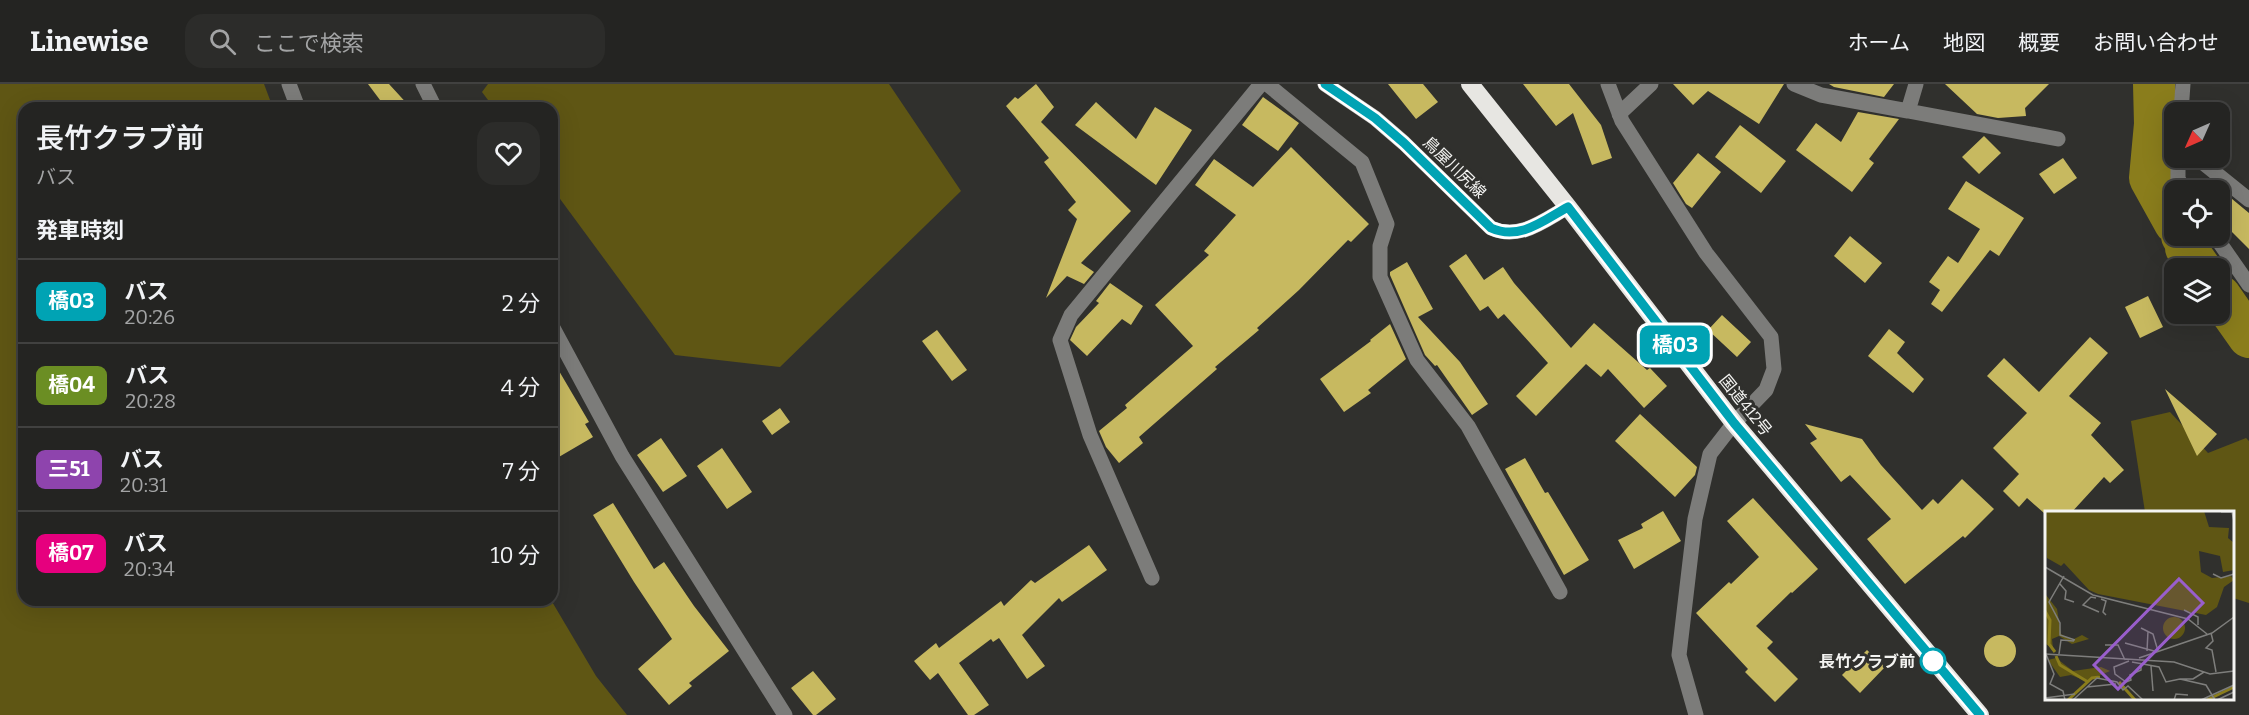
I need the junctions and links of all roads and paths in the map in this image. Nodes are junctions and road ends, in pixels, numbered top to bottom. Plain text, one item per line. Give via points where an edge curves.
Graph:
1 (289, 84) edge
2 (423, 84) edge
3 (1261, 84) edge
4 (1267, 84) edge
5 (1325, 84) edge
6 (1470, 84) edge
7 (1608, 84) edge
8 (1651, 84) edge
9 (1794, 84) edge
10 (1916, 84) edge
11 (2183, 84) edge
12 (296, 102) edge
13 (432, 102) edge
14 (2182, 102) edge
15 (1908, 111) junction
16 (1619, 114) junction
17 (2058, 139) dead end
18 (2209, 168) edge
19 (2249, 200) edge
20 (1568, 207) junction
21 (2223, 246) edge
22 (2249, 285) edge
23 (558, 338) edge
24 (1734, 423) junction
25 (1152, 578) dead end
26 (1560, 592) dead end
27 (784, 715) edge
28 (1696, 715) edge
29 (1980, 715) edge

1 - 12 street
2 - 13 street
3 - 25 street via 1071,315 1060,340 1090,435
4 - 26 street via 1362,162 1387,224 1380,246 1380,277 1417,360 1468,426
5 - 20 main road, 鳥屋川尻線 via 1404,143 1491,228 1519,232
6 - 20 highway, 国道412号
7 - 16 street
8 - 16 street
9 - 15 street via 1821,95
10 - 15 street
11 - 14 street
15 - 17 street
16 - 24 street via 1706,253 1771,337 1774,369 1766,390
18 - 19 street
20 - 24 highway, 国道412号
21 - 22 street
23 - 27 street via 622,456
24 - 28 street via 1710,454 1695,519 1679,655
24 - 29 highway, 国道412号

